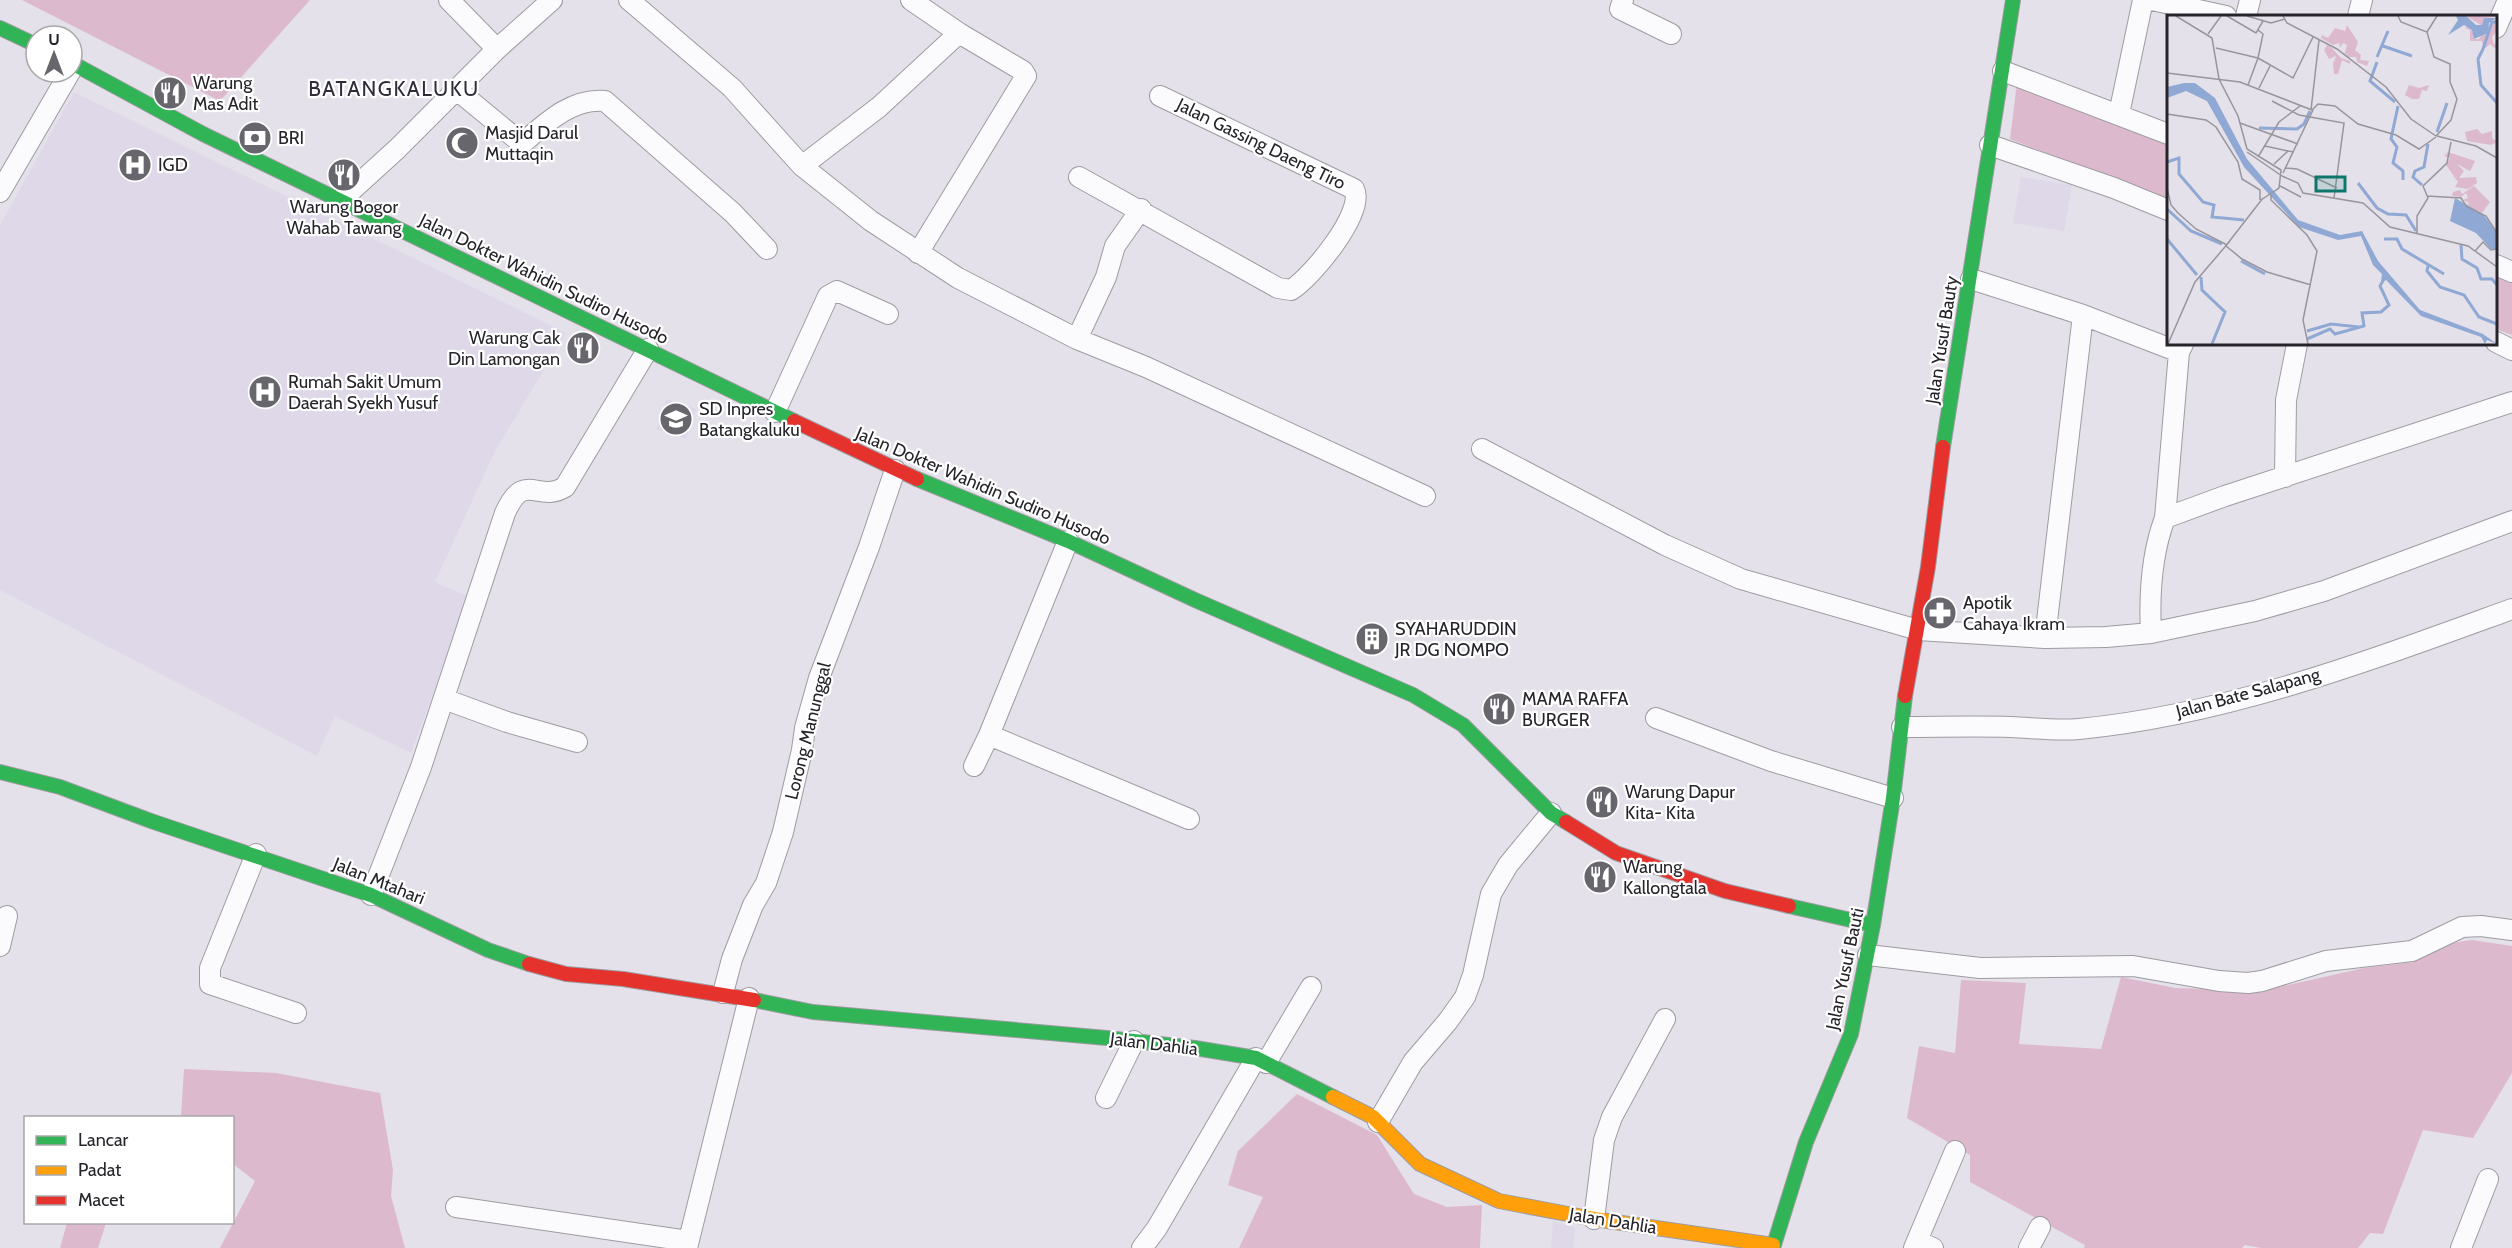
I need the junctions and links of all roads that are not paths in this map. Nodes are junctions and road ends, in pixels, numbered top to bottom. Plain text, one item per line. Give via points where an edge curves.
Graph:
1 (449, 0) edge
2 (552, 0) edge
3 (911, 0) edge
4 (1623, 0) edge
5 (2013, 0) edge
6 (2143, 0) edge
7 (2152, 0) edge
8 (2250, 0) edge
9 (2362, 0) edge
10 (2508, 0) edge
11 (635, 2) edge
12 (2221, 15) edge
13 (2246, 15) edge
14 (2358, 15) edge
15 (2497, 26) edge
16 (0, 27) edge
17 (959, 33) junction
18 (1671, 34) dead end
19 (24, 39) edge
20 (497, 49) junction
21 (2002, 71) junction
22 (84, 73) edge
23 (62, 84) edge
24 (457, 90) junction
25 (1160, 96) dead end
26 (2120, 114) junction
27 (2167, 133) edge
28 (1990, 145) junction
29 (802, 166) junction
30 (1079, 177) dead end
31 (0, 192) edge
32 (341, 200) junction
33 (1141, 209) junction
34 (2167, 209) edge
35 (767, 249) dead end
36 (918, 253) junction
37 (1971, 279) junction
38 (888, 314) dead end
39 (2083, 315) junction
40 (1077, 339) junction
41 (2497, 342) edge
42 (2167, 343) edge
43 (2297, 345) edge
44 (648, 348) junction
45 (2181, 348) edge
46 (2512, 350) edge
47 (2512, 402) edge
48 (775, 412) junction
49 (1482, 449) dead end
50 (895, 470) junction
51 (2285, 477) junction
52 (1425, 496) dead end
53 (2165, 518) junction
54 (2512, 521) edge
55 (1068, 541) junction
56 (2512, 609) edge
57 (1918, 630) junction
58 (2151, 633) junction
59 (2045, 638) junction
60 (1907, 686) joint
61 (444, 699) junction
62 (1656, 718) dead end
63 (1903, 718) junction
64 (989, 735) junction
65 (577, 742) dead end
66 (974, 766) dead end
67 (0, 772) edge
68 (1893, 798) junction
69 (1551, 813) junction
70 (1190, 819) dead end
71 (256, 854) junction
72 (371, 895) junction
73 (7, 916) dead end
74 (1873, 925) junction
75 (2512, 930) edge
76 (0, 946) edge
77 (1868, 956) junction
78 (1311, 987) dead end
79 (723, 993) junction
80 (749, 998) junction
81 (296, 1013) dead end
82 (1665, 1019) dead end
83 (1134, 1041) junction
84 (1261, 1061) junction
85 (1106, 1098) dead end
86 (1378, 1122) junction
87 (1955, 1151) dead end
88 (2488, 1179) dead end
89 (456, 1207) dead end
90 (1594, 1219) junction
91 (2040, 1227) dead end
92 (687, 1244) edge
93 (1773, 1246) edge
94 (1921, 1246) edge
95 (1142, 1248) edge
96 (2029, 1248) edge
97 (2461, 1248) edge

1 - 20 street
2 - 20 street
3 - 17 street
4 - 18 street via 1620,9
5 - 21 street, Jalan Yusuf Bauty
6 - 26 street
7 - 12 street
8 - 13 street
9 - 14 street
10 - 15 street
11 - 29 street via 732,88
16 - 19 street
17 - 29 street via 879,106
17 - 36 street via 1026,76
20 - 24 street
21 - 26 street
21 - 28 street, Jalan Yusuf Bauty
22 - 32 street, Jalan Dokter Wahidin Sudiro Husodo
23 - 31 street
24 - 32 street
24 - 35 street via 520,142 565,109 605,101 733,213
25 - 33 street, Jalan Gassing Daeng Tiro via 1354,189 1356,199 1324,260 1291,290 1278,288
26 - 27 street
28 - 34 street
28 - 37 street, Jalan Yusuf Bauty
29 - 36 street
30 - 33 street, Jalan Gassing Daeng Tiro
32 - 44 street, Jalan Dokter Wahidin Sudiro Husodo
33 - 40 street via 1115,246 1106,277
36 - 40 street
37 - 39 street
37 - 57 street, Jalan Yusuf Bauty via 1935,496
38 - 48 street via 832,292
39 - 42 street
39 - 59 street
40 - 52 street
41 - 46 street
43 - 51 street via 2286,400
44 - 48 street, Jalan Dokter Wahidin Sudiro Husodo
44 - 61 street via 565,487 552,492 519,491 512,497
45 - 53 street
47 - 51 street
48 - 50 street, Jalan Dokter Wahidin Sudiro Husodo
49 - 57 street via 1665,545 1741,579
50 - 55 street, Jalan Dokter Wahidin Sudiro Husodo
50 - 79 street, Lorong Manunggal via 819,678 783,832 766,883 745,924
51 - 53 street
53 - 58 street via 2154,556
54 - 58 street via 2324,591 2255,611
55 - 64 street
55 - 69 street, Jalan Dokter Wahidin Sudiro Husodo via 1437,708 1463,724
56 - 63 street, Jalan Bate Salapang via 2350,666 2183,712 2078,729
57 - 59 street
57 - 60 street, Jalan Yusuf Bauty
58 - 59 street
60 - 63 street, Jalan Yusuf Bauti
61 - 65 street
61 - 72 street
62 - 68 street via 1772,761
63 - 68 street, Jalan Yusuf Bauti
64 - 66 street
64 - 70 street
67 - 71 street, Jalan Mtahari via 60,787 150,821
68 - 74 street, Jalan Yusuf Bauti
69 - 74 street, Jalan Dokter Wahidin Sudiro Husodo via 1616,853 1725,891
69 - 86 street via 1503,871 1491,894 1465,997 1413,1062
71 - 72 street, Jalan Mtahari
71 - 81 street via 210,968 210,984
72 - 79 street, Jalan Mtahari via 488,950 543,969
73 - 76 street
74 - 77 street, Jalan Yusuf Bauti
75 - 77 street via 2462,927 2412,951 2326,961 2247,983 2133,966 1980,968
77 - 93 street, Jalan Yusuf Bauti via 1851,1034 1806,1142
78 - 84 street
79 - 80 street, Jalan Mtahari
80 - 83 street, Jalan Dahlia via 860,1018
80 - 92 street
82 - 90 street via 1612,1117 1604,1140
83 - 84 street, Jalan Dahlia
83 - 85 street
84 - 86 street, Jalan Dahlia
84 - 95 street
86 - 90 street, Jalan Dahlia via 1420,1164 1499,1201
87 - 94 street
88 - 97 street
89 - 92 street
90 - 93 street, Jalan Dahlia
91 - 96 street

